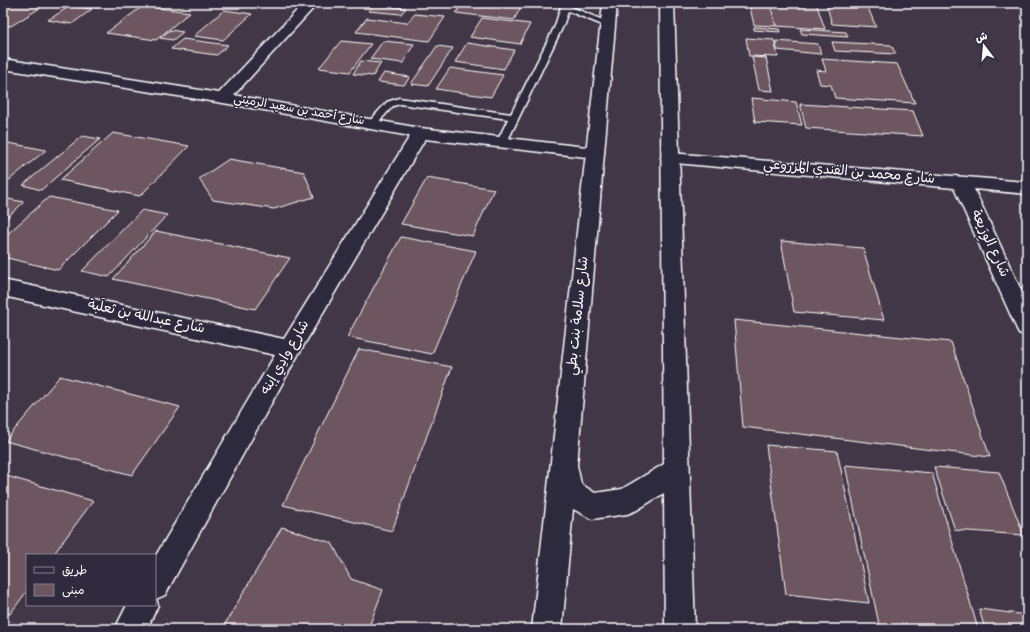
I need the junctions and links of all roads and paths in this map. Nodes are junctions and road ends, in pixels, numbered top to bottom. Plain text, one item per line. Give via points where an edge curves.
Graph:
1 (311, 3) edge
2 (610, 3) edge
3 (667, 3) edge
4 (566, 5) edge
5 (608, 24) junction
6 (3, 64) edge
7 (223, 98) junction
8 (514, 117) junction
9 (372, 124) junction
10 (420, 133) junction
11 (502, 142) junction
12 (595, 153) junction
13 (670, 158) junction
14 (961, 182) junction
15 (1027, 188) edge
16 (3, 288) edge
17 (1027, 327) edge
18 (290, 349) junction
19 (565, 453) junction
20 (677, 470) junction
21 (156, 583) edge
22 (142, 606) edge
23 (130, 629) edge
24 (547, 629) edge
25 (680, 629) edge

1 - 7 street
2 - 5 street, شارع سلامة بنت بطي
3 - 13 street
4 - 5 lane
4 - 8 lane
5 - 12 street, شارع سلامة بنت بطي
6 - 7 street, شارع أحمد بن سعيد الرميثي
7 - 9 street, شارع أحمد بن سعيد الرميثي
8 - 9 lane via 403,100 390,104
8 - 11 lane
9 - 10 street, شارع أحمد بن سعيد الرميثي
10 - 11 street, شارع أحمد بن سعيد الرميثي
10 - 18 street, شارع وادِي إبنه
11 - 12 street, شارع أحمد بن سعيد الرميثي
12 - 19 street, شارع سلامة بنت بطي
13 - 14 street, شارع محمد بن الفندي المزروعي
13 - 20 street
14 - 15 street, شارع محمد بن الفندي المزروعي
14 - 17 street, شارع الوِرَيعة
16 - 18 street, شارع عبدالله بن ثعلَبة
18 - 21 street, شارع وادِي إبنه
19 - 20 street via 568,491 592,506 627,501
19 - 24 street, شارع سلامة بنت بطي
20 - 25 street
22 - 23 street

